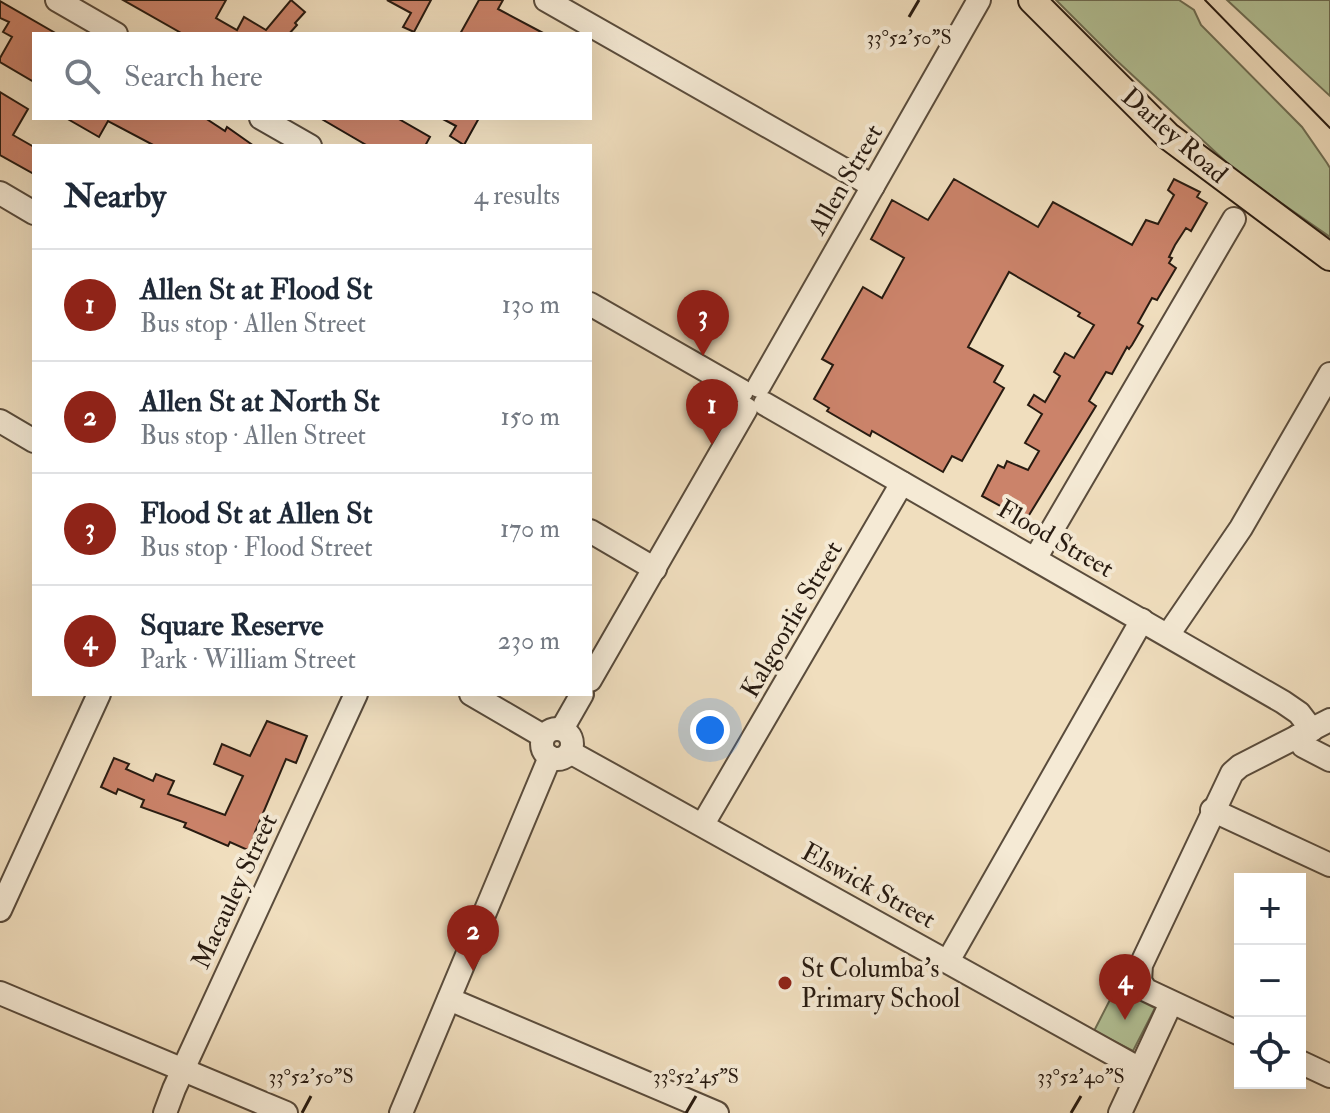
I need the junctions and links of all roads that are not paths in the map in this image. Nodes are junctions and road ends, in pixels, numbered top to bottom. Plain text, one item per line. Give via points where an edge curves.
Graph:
1 (57, 0) edge
2 (546, 0) edge
3 (979, 0) edge
4 (1032, 0) edge
5 (113, 32) edge
6 (264, 120) edge
7 (302, 144) edge
8 (873, 186) junction
9 (0, 193) edge
10 (32, 212) edge
11 (1234, 219) dead end
12 (1330, 257) edge
13 (592, 305) edge
14 (1330, 374) edge
15 (753, 397) junction
16 (0, 421) edge
17 (32, 440) edge
18 (902, 483) junction
19 (592, 532) edge
20 (1035, 559) junction
21 (655, 569) junction
22 (1142, 620) junction
23 (1168, 635) junction
24 (592, 677) edge
25 (98, 696) edge
26 (355, 696) edge
27 (474, 696) edge
28 (581, 696) edge
29 (1313, 729) edge
30 (556, 744) junction
31 (1330, 760) edge
32 (1212, 810) junction
33 (703, 824) junction
34 (1330, 865) edge
35 (0, 910) edge
36 (948, 961) junction
37 (0, 993) edge
38 (449, 999) junction
39 (1171, 1003) junction
40 (1234, 1031) edge
41 (1306, 1065) edge
42 (1140, 1069) junction
43 (183, 1070) junction
44 (1330, 1076) edge
45 (165, 1113) edge
46 (286, 1113) edge
47 (401, 1113) edge
48 (717, 1113) edge
49 (1120, 1113) edge

1 - 5 street
2 - 8 street
3 - 8 street, Allen Street
4 - 12 main road, Darley Road via 1168,136
6 - 7 street
8 - 15 street, Allen Street
9 - 10 street
11 - 20 street
13 - 15 street, Flood Street
14 - 23 street via 1241,528
15 - 18 street, Flood Street
15 - 21 street, Allen Street
16 - 17 street
18 - 20 street, Flood Street
18 - 33 street, Kalgoorlie Street
19 - 21 street
20 - 22 street, Flood Street
21 - 24 street, Allen Street
22 - 23 street, Flood Street
22 - 36 street
23 - 29 street, Flood Street via 1283,702
25 - 35 street
26 - 43 street, Macauley Street
27 - 30 street, Elswick Street
28 - 30 street
29 - 31 street, Flood Street via 1303,746
29 - 32 street via 1237,768
30 - 33 street, Elswick Street
30 - 38 street
32 - 34 street
32 - 39 street via 1141,965 1142,986
33 - 36 street, Elswick Street
36 - 42 street, Elswick Street
37 - 43 street
38 - 47 street
38 - 48 street
39 - 40 street
39 - 42 street
41 - 44 street
42 - 49 street
43 - 45 street, Macauley Street
43 - 46 street

